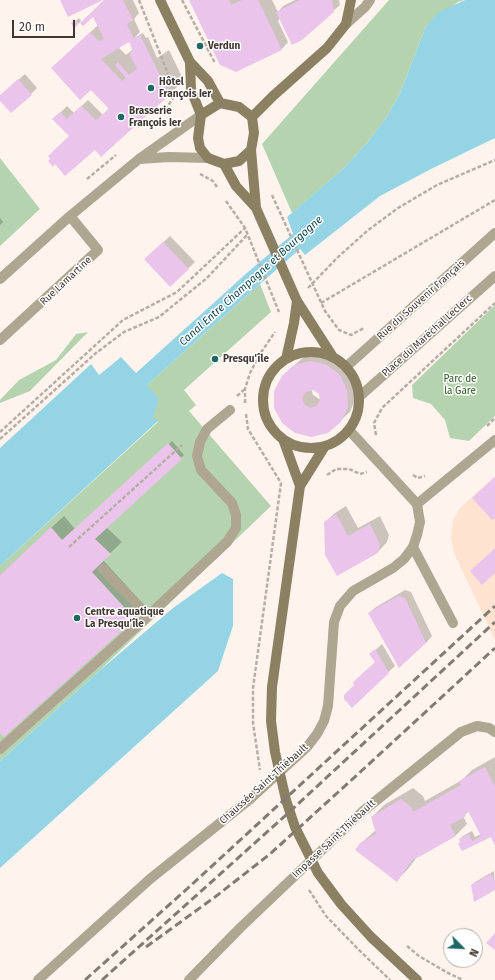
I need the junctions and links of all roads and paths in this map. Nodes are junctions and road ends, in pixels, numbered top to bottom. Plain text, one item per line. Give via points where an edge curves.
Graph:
1 (138, 0) edge
2 (160, 0) edge
3 (351, 0) edge
4 (370, 0) edge
5 (346, 24) junction
6 (190, 62) junction
7 (220, 103) junction
8 (201, 115) junction
9 (252, 118) junction
10 (156, 126) dead end
11 (251, 150) junction
12 (208, 158) junction
13 (139, 159) junction
14 (495, 160) edge
15 (224, 164) junction
16 (495, 200) edge
17 (256, 208) junction
18 (279, 212) dead end
19 (70, 216) junction
20 (251, 233) dead end
21 (495, 233) edge
22 (249, 239) dead end
23 (495, 276) edge
24 (0, 279) edge
25 (312, 283) junction
26 (297, 301) junction
27 (275, 302) dead end
28 (495, 303) edge
29 (322, 304) junction
30 (278, 328) dead end
31 (384, 333) junction
32 (0, 340) edge
33 (405, 355) junction
34 (333, 357) junction
35 (286, 359) junction
36 (346, 367) junction
37 (421, 372) junction
38 (359, 397) junction
39 (230, 410) dead end
40 (495, 418) edge
41 (484, 429) dead end
42 (349, 430) junction
43 (0, 432) edge
44 (0, 439) edge
45 (283, 439) junction
46 (376, 439) dead end
47 (495, 440) edge
48 (325, 446) junction
49 (175, 451) dead end
50 (380, 464) junction
51 (407, 472) dead end
52 (428, 476) dead end
53 (323, 477) dead end
54 (300, 486) junction
55 (417, 504) junction
56 (69, 546) dead end
57 (413, 547) junction
58 (103, 569) dead end
59 (148, 616) junction
60 (453, 623) dead end
61 (254, 723) dead end
62 (495, 732) edge
63 (0, 749) edge
64 (406, 946) dead end
65 (38, 980) edge
66 (190, 980) edge
67 (416, 980) edge
68 (464, 980) edge

1 - 10 path via 175,92
2 - 6 main road
3 - 5 main road
4 - 5 street
5 - 9 main road via 327,48
6 - 7 main road via 208,81
6 - 8 main road via 191,90
7 - 8 main road
7 - 9 main road via 239,107
8 - 12 main road via 198,138 200,148
8 - 13 street
9 - 11 main road via 254,133
11 - 15 main road via 239,161
11 - 17 main road
12 - 13 street
12 - 15 main road
13 - 19 street
14 - 25 path via 436,185 398,208 367,231
15 - 17 main road via 236,186
16 - 29 path
17 - 26 main road
17 - 43 path via 245,228 177,292 123,320
18 - 25 path
19 - 24 street
19 - 32 street, Rue Lamartine via 98,250
20 - 44 path via 207,278 159,317 124,332 96,353
21 - 31 street, Rue du Souvenir Français
22 - 27 path
23 - 33 street, Place du Maréchal Leclerc
25 - 29 path
26 - 34 main road
26 - 35 main road
28 - 37 path
29 - 31 path via 339,330 351,335 374,322
30 - 61 path via 260,354 245,389 248,429 281,483 254,680
31 - 36 street, Rue du Souvenir Français
33 - 37 path
33 - 38 street, Place du Maréchal Leclerc
34 - 35 main road via 314,352 295,354
34 - 36 main road
35 - 45 main road via 277,366 266,383 263,404 269,424
36 - 38 main road via 354,377
37 - 46 path via 382,408 374,423
38 - 42 main road via 358,410
39 - 59 street via 208,429 200,442 197,456 201,470 232,504 236,515 236,528 227,542
40 - 41 path
42 - 48 main road via 338,440
42 - 50 street
45 - 48 main road via 299,447
45 - 54 main road
47 - 55 street
48 - 54 main road
49 - 56 path
50 - 53 path via 371,471 360,474 336,469
50 - 55 street
51 - 52 path via 418,478
54 - 67 main road via 272,687 271,721 280,778 295,827 318,873 371,938
55 - 57 street via 420,522
57 - 60 street
57 - 65 street, Chaussée Saint-Thiébault via 404,560 353,591 340,606 334,622 328,706 317,734 307,748 250,799 150,879
58 - 59 street
59 - 63 street
62 - 66 street, Impasse Saint-Thiébault via 477,726 461,732 374,802 240,928
64 - 68 path via 419,956

